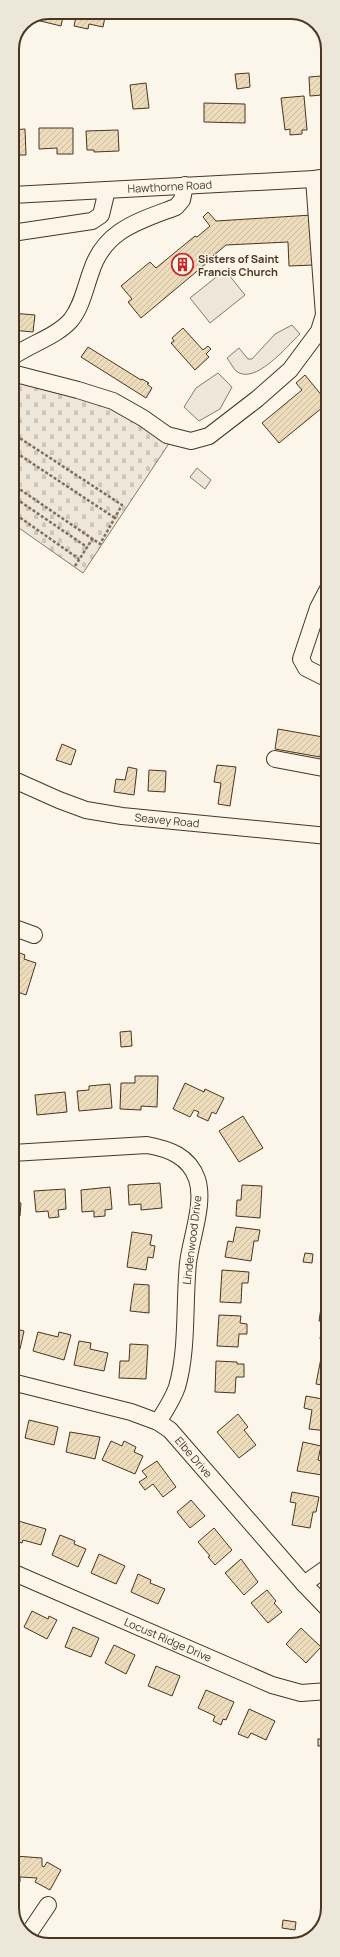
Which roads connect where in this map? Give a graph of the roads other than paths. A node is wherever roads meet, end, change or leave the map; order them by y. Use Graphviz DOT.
graph roads {
  1 [pos="321,178"];
  2 [pos="185,185"];
  3 [pos="107,190"];
  4 [pos="19,195"];
  5 [pos="19,232"];
  6 [pos="321,325"];
  7 [pos="19,353"];
  8 [pos="19,375"];
  9 [pos="321,602"];
  10 [pos="321,676"];
  11 [pos="275,759"];
  12 [pos="321,767"];
  13 [pos="19,782"];
  14 [pos="321,835"];
  15 [pos="19,930"];
  16 [pos="34,935"];
  17 [pos="19,1153"];
  18 [pos="19,1384"];
  19 [pos="158,1422"];
  20 [pos="321,1572"];
  21 [pos="19,1575"];
  22 [pos="304,1584"];
  23 [pos="321,1601"];
  24 [pos="321,1692"];
  25 [pos="48,1905"];
  26 [pos="30,1932"];
  1 -- 2 [label="street, Hawthorne Road"];
  2 -- 3 [label="street, Hawthorne Road"];
  2 -- 7 [label="street"];
  3 -- 4 [label="street, Hawthorne Road"];
  3 -- 5 [label="street"];
  6 -- 8 [label="street"];
  9 -- 10 [label="street"];
  11 -- 12 [label="street"];
  13 -- 14 [label="street, Seavey Road"];
  15 -- 16 [label="street"];
  17 -- 19 [label="street, Lindenwood Drive"];
  18 -- 19 [label="street, Elbe Drive"];
  19 -- 22 [label="street, Elbe Drive"];
  20 -- 22 [label="street"];
  21 -- 24 [label="street, Locust Ridge Drive"];
  22 -- 23 [label="street, Elbe Drive"];
  25 -- 26 [label="street"];
}
